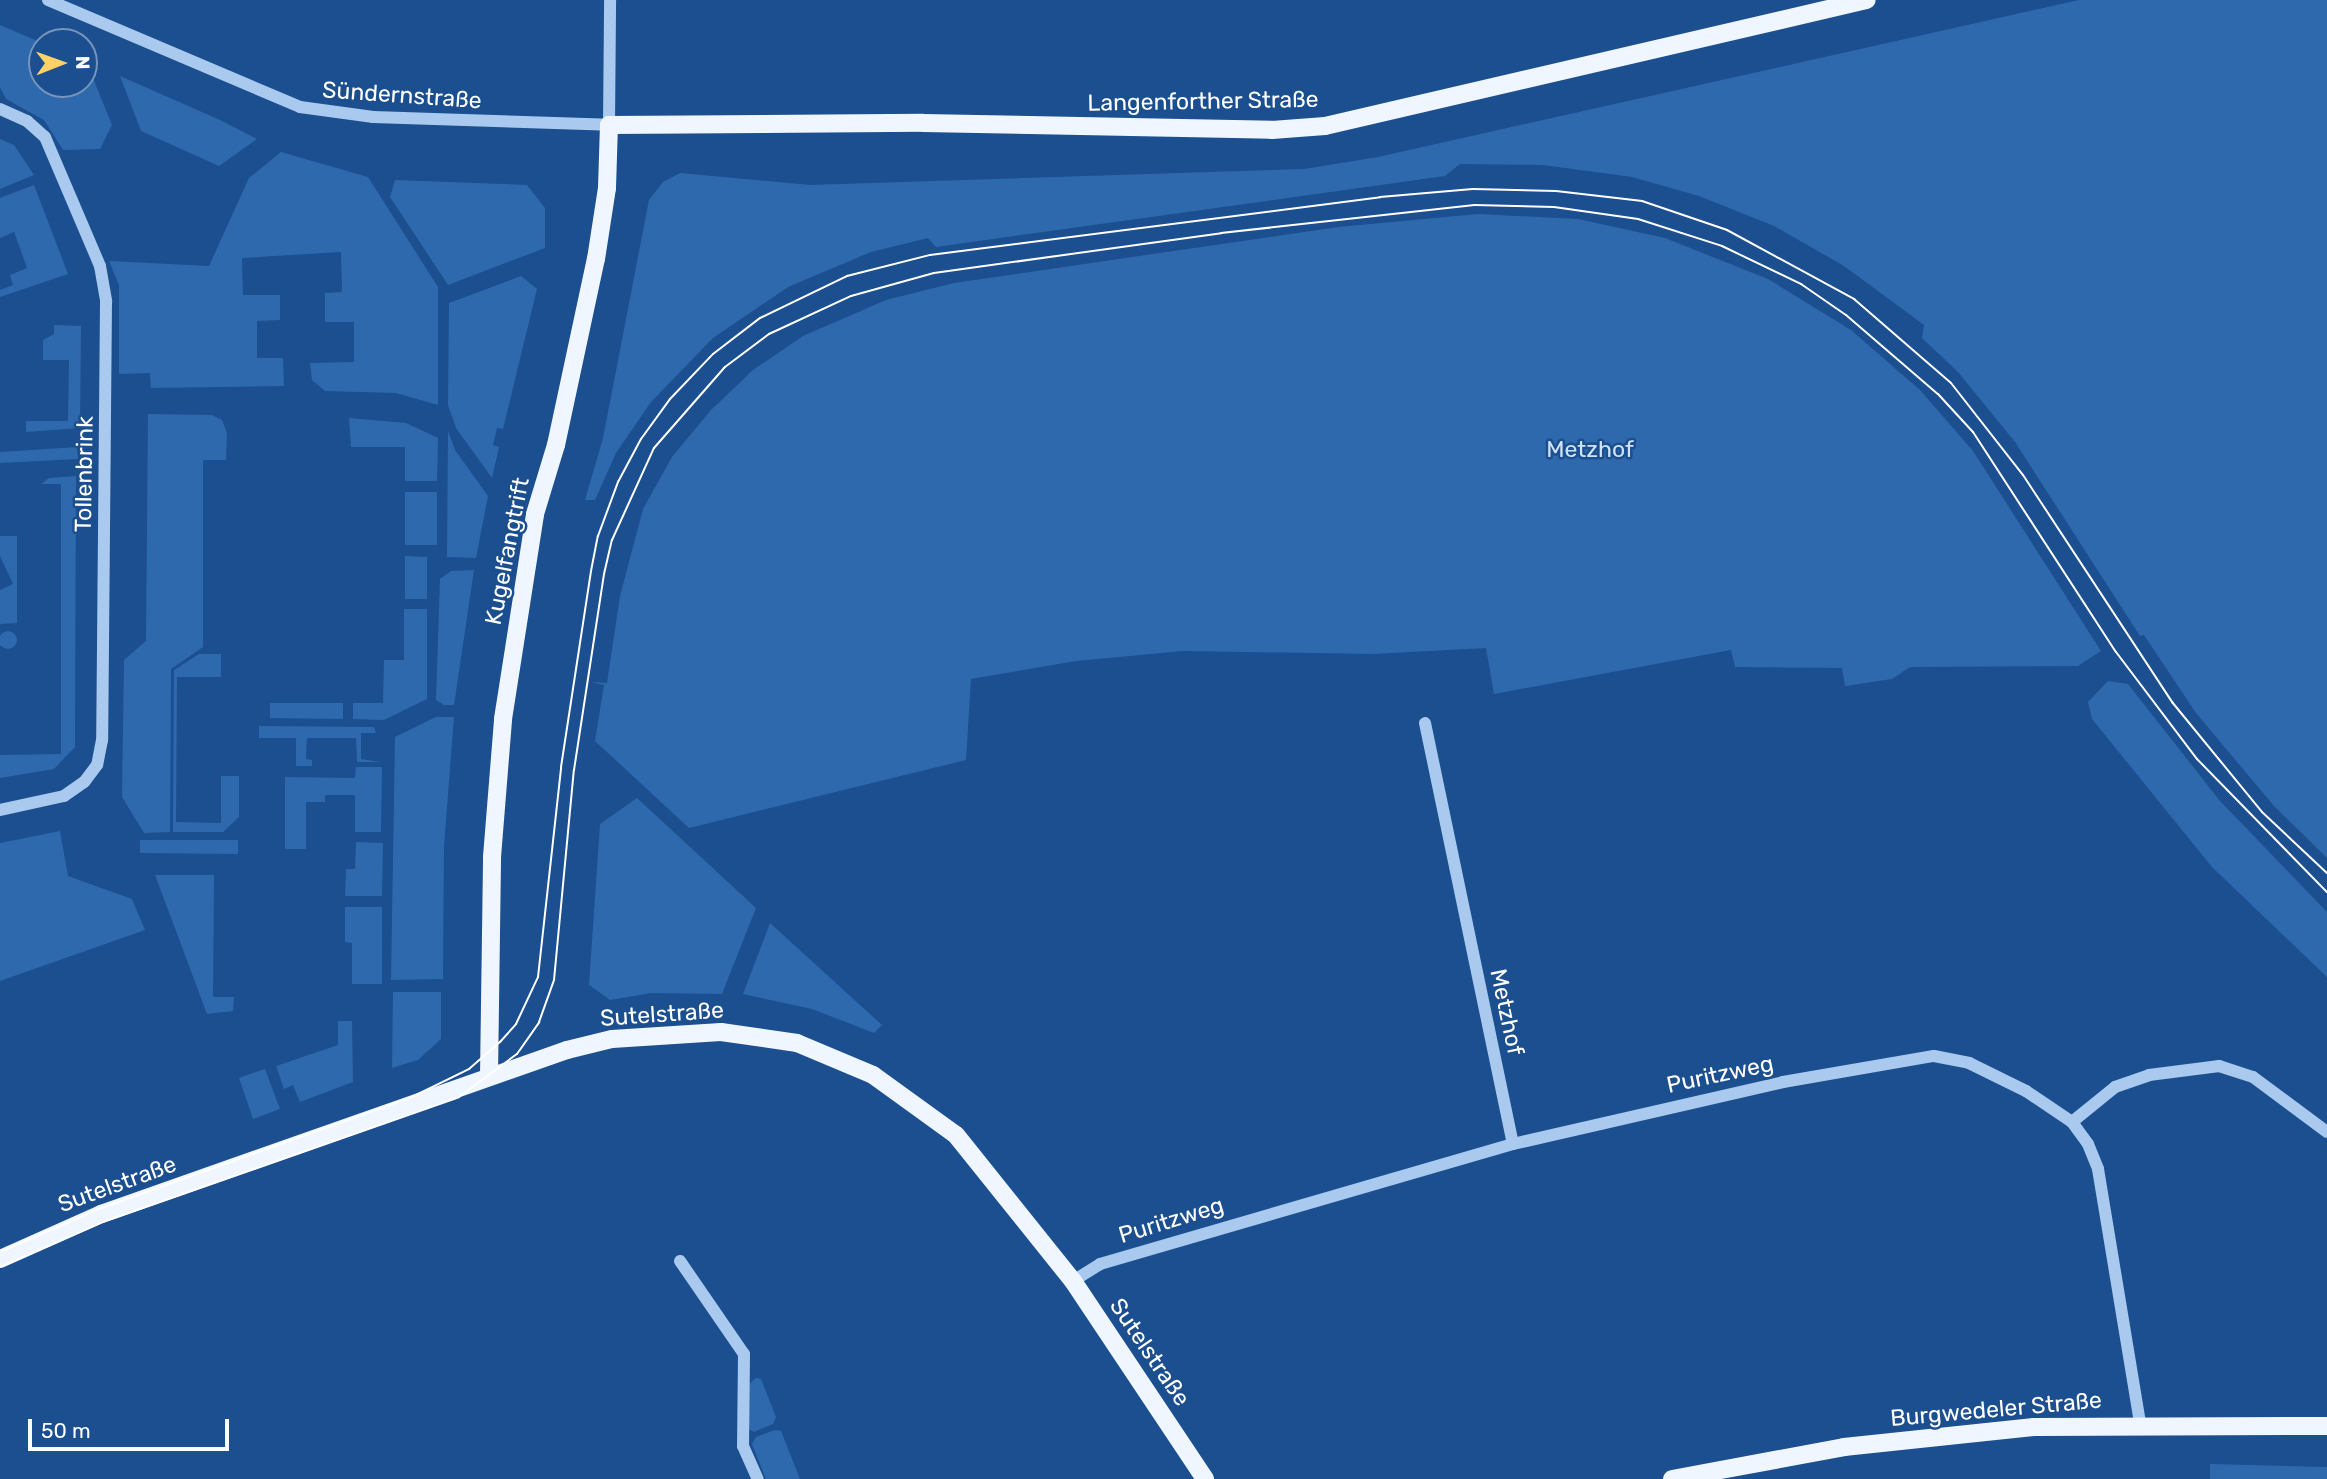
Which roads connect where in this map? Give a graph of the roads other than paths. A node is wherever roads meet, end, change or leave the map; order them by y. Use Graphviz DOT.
graph roads {
  1 [pos="48,0"];
  2 [pos="610,0"];
  3 [pos="1867,0"];
  4 [pos="0,109"];
  5 [pos="609,125"];
  6 [pos="1426,723"];
  7 [pos="0,810"];
  8 [pos="489,1076"];
  9 [pos="2072,1122"];
  10 [pos="2327,1132"];
  11 [pos="1513,1144"];
  12 [pos="0,1259"];
  13 [pos="680,1261"];
  14 [pos="1073,1281"];
  15 [pos="2140,1423"];
  16 [pos="2327,1426"];
  17 [pos="758,1479"];
  18 [pos="1205,1479"];
  19 [pos="1672,1479"];
  1 -- 5 [label="street, Sündernstraße"];
  2 -- 5 [label="street, Kugelfangtrift"];
  3 -- 5 [label="main road, Langenforther Straße"];
  4 -- 7 [label="street, Tollenbrink"];
  5 -- 8 [label="main road, Kugelfangtrift"];
  6 -- 11 [label="street, Metzhof"];
  8 -- 12 [label="main road, Sutelstraße"];
  8 -- 14 [label="main road, Sutelstraße"];
  9 -- 10 [label="street"];
  9 -- 11 [label="street, Puritzweg"];
  9 -- 15 [label="street, Puritzweg"];
  11 -- 14 [label="street, Puritzweg"];
  13 -- 17 [label="street"];
  14 -- 18 [label="main road, Sutelstraße"];
  15 -- 16 [label="main road, Burgwedeler Straße"];
  15 -- 19 [label="main road, Burgwedeler Straße"];
}
